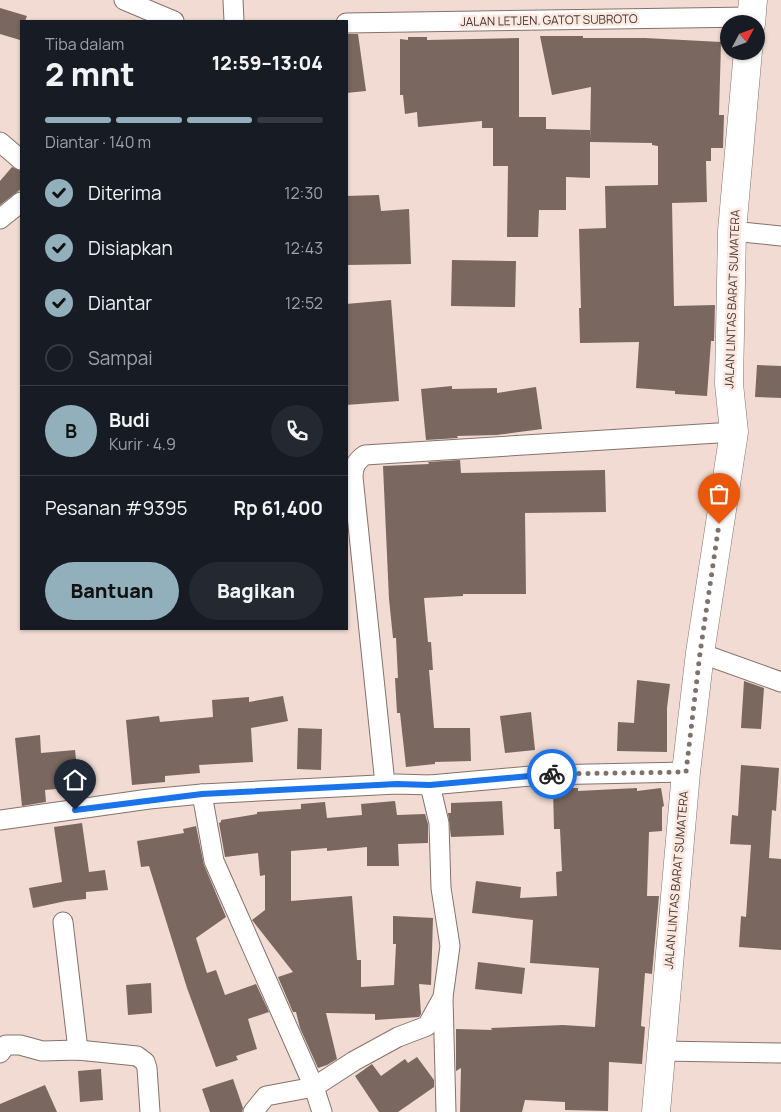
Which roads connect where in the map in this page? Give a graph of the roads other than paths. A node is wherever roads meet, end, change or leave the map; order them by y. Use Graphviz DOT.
graph roads {
  1 [pos="124,0"];
  2 [pos="234,0"];
  3 [pos="752,13"];
  4 [pos="172,20"];
  5 [pos="234,20"];
  6 [pos="348,23"];
  7 [pos="747,60"];
  8 [pos="0,142"];
  9 [pos="20,159"];
  10 [pos="20,203"];
  11 [pos="0,219"];
  12 [pos="732,231"];
  13 [pos="781,236"];
  14 [pos="734,432"];
  15 [pos="700,653"];
  16 [pos="781,682"];
  17 [pos="686,772"];
  18 [pos="385,784"];
  19 [pos="430,785"];
  20 [pos="202,794"];
  21 [pos="0,820"];
  22 [pos="63,922"];
  23 [pos="443,997"];
  24 [pos="78,1050"];
  25 [pos="661,1051"];
  26 [pos="0,1052"];
  27 [pos="781,1053"];
  28 [pos="314,1087"];
  29 [pos="150,1112"];
  30 [pos="253,1112"];
  31 [pos="322,1112"];
  32 [pos="446,1112"];
  33 [pos="656,1112"];
  1 -- 4 [label="street"];
  2 -- 5 [label="street"];
  3 -- 6 [label="street, JALAN LETJEN. GATOT SUBROTO"];
  7 -- 12 [label="highway, JALAN LINTAS BARAT SUMATERA"];
  8 -- 9 [label="street"];
  10 -- 11 [label="street"];
  12 -- 13 [label="street"];
  12 -- 14 [label="highway, JALAN LINTAS BARAT SUMATERA"];
  14 -- 15 [label="highway, JALAN LINTAS BARAT SUMATERA"];
  14 -- 18 [label="street"];
  15 -- 16 [label="street"];
  15 -- 17 [label="highway, JALAN LINTAS BARAT SUMATERA"];
  17 -- 19 [label="street"];
  17 -- 25 [label="highway, JALAN LINTAS BARAT SUMATERA"];
  18 -- 19 [label="street"];
  18 -- 20 [label="street"];
  19 -- 23 [label="street"];
  20 -- 21 [label="street"];
  20 -- 28 [label="street"];
  22 -- 24 [label="street"];
  23 -- 28 [label="street"];
  23 -- 32 [label="street"];
  24 -- 26 [label="street"];
  24 -- 29 [label="street"];
  25 -- 27 [label="street"];
  25 -- 33 [label="highway, JALAN LINTAS BARAT SUMATERA"];
  28 -- 30 [label="street"];
  28 -- 31 [label="street"];
}
